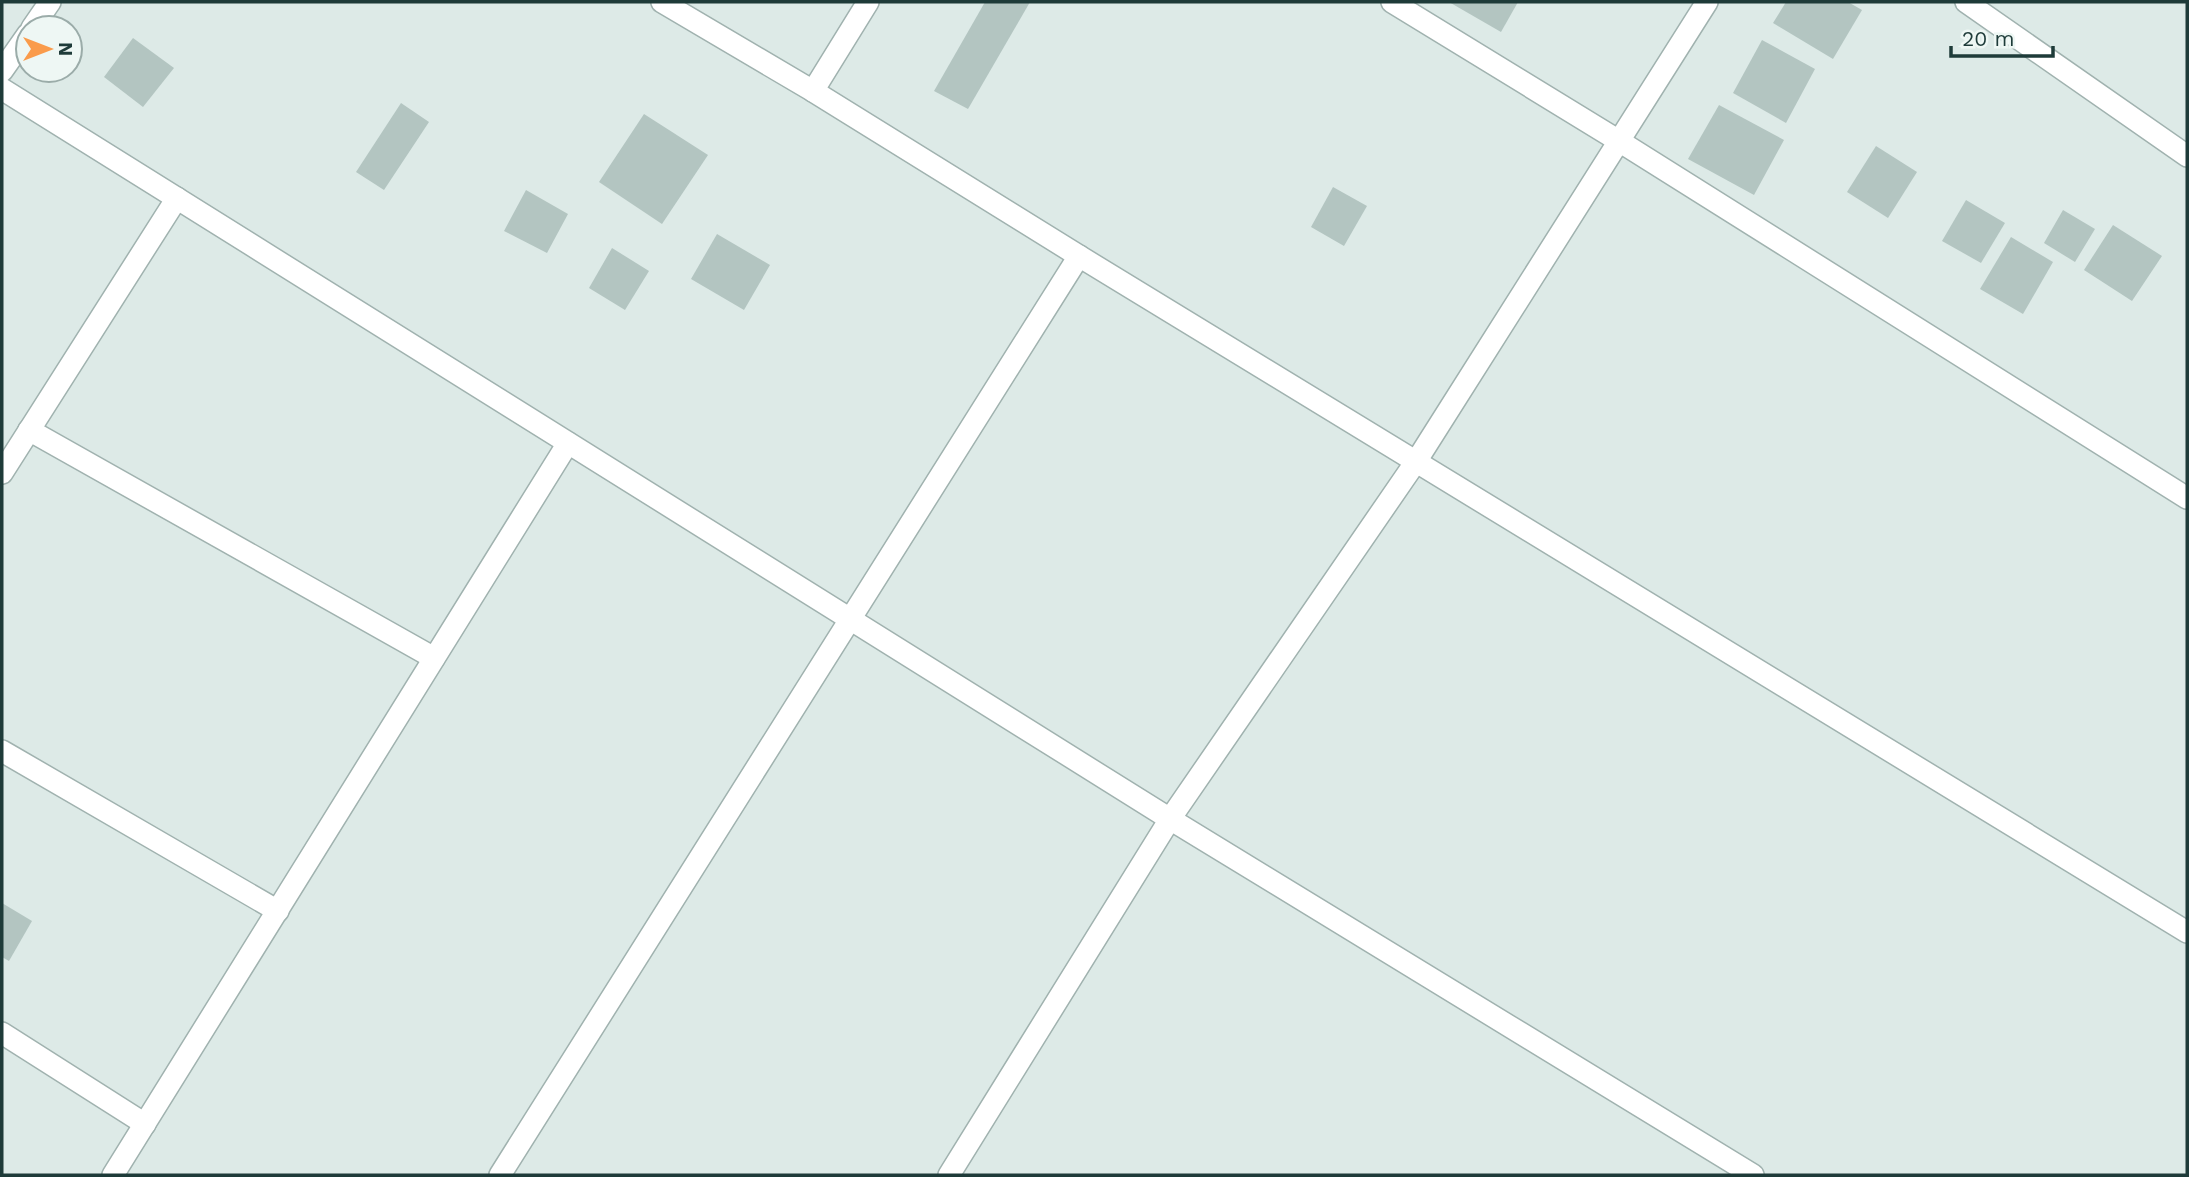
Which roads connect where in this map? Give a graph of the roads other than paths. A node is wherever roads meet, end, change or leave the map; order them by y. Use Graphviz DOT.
graph roads {
  1 [pos="662,2"];
  2 [pos="868,2"];
  3 [pos="1392,2"];
  4 [pos="1707,2"];
  5 [pos="1966,2"];
  6 [pos="14,54"];
  7 [pos="2,71"];
  8 [pos="2,89"];
  9 [pos="813,90"];
  10 [pos="1619,141"];
  11 [pos="2187,156"];
  12 [pos="177,198"];
  13 [pos="1079,256"];
  14 [pos="29,430"];
  15 [pos="568,443"];
  16 [pos="1417,460"];
  17 [pos="2,473"];
  18 [pos="2187,498"];
  19 [pos="851,621"];
  20 [pos="434,658"];
  21 [pos="2,751"];
  22 [pos="1170,819"];
  23 [pos="278,911"];
  24 [pos="2187,932"];
  25 [pos="2,1033"];
  26 [pos="145,1124"];
  27 [pos="113,1175"];
  28 [pos="500,1175"];
  29 [pos="949,1175"];
  30 [pos="1753,1175"];
  1 -- 9 [label="street"];
  2 -- 9 [label="street"];
  3 -- 10 [label="street"];
  4 -- 10 [label="street"];
  5 -- 11 [label="street"];
  6 -- 7 [label="street"];
  8 -- 12 [label="street"];
  9 -- 13 [label="street"];
  10 -- 16 [label="street"];
  10 -- 18 [label="street"];
  12 -- 14 [label="street"];
  12 -- 15 [label="street"];
  13 -- 16 [label="street"];
  13 -- 19 [label="street"];
  14 -- 17 [label="street"];
  14 -- 20 [label="street"];
  15 -- 19 [label="street"];
  15 -- 20 [label="street"];
  16 -- 22 [label="street"];
  16 -- 24 [label="street"];
  19 -- 22 [label="street"];
  19 -- 28 [label="street"];
  20 -- 23 [label="street"];
  21 -- 23 [label="street"];
  22 -- 29 [label="street"];
  22 -- 30 [label="street"];
  23 -- 26 [label="street"];
  25 -- 26 [label="street"];
  26 -- 27 [label="street"];
}
